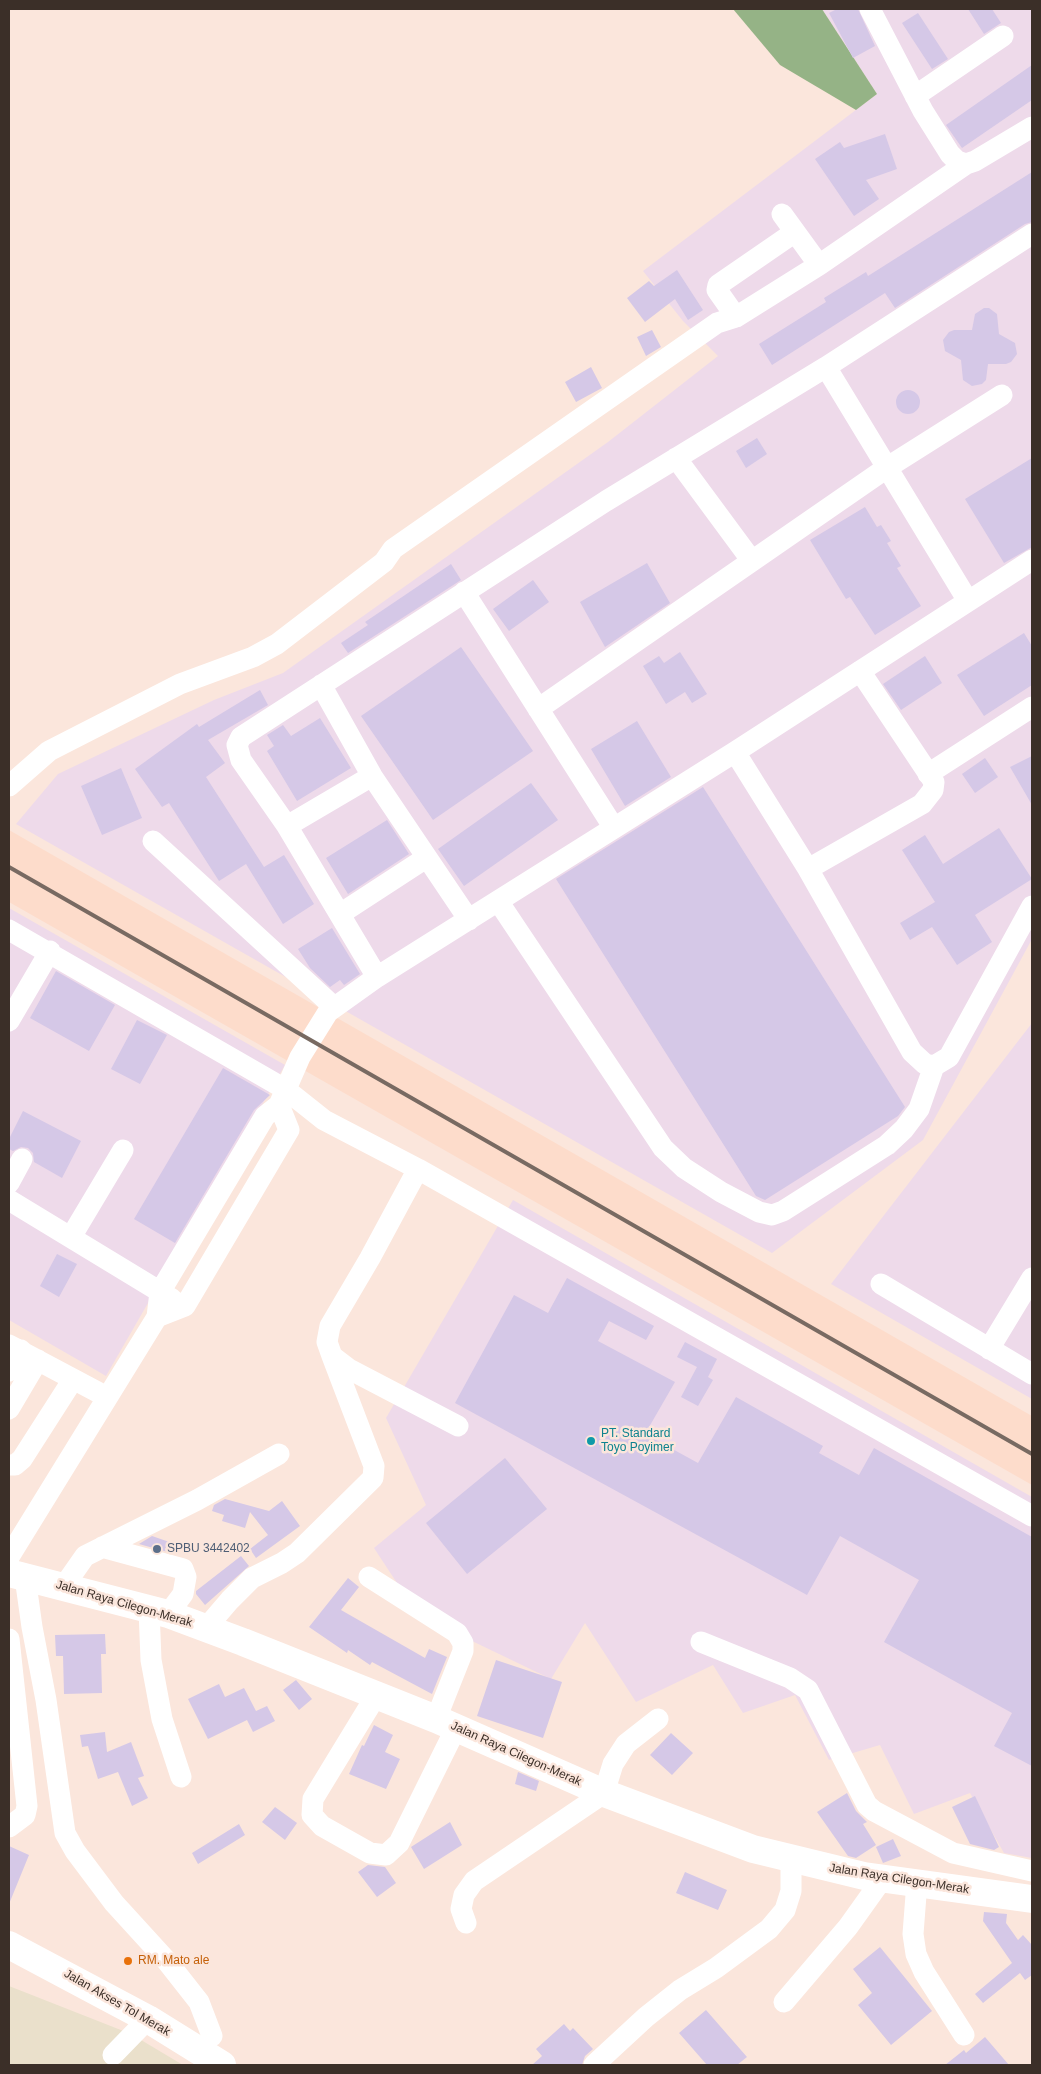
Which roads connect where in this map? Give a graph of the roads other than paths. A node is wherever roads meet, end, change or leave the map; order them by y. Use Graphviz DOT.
graph roads {
  1 [pos="872,10"];
  2 [pos="1003,36"];
  3 [pos="915,96"];
  4 [pos="1032,127"];
  5 [pos="966,164"];
  6 [pos="782,214"];
  7 [pos="795,232"];
  8 [pos="1032,234"];
  9 [pos="819,265"];
  10 [pos="733,319"];
  11 [pos="826,367"];
  12 [pos="1002,395"];
  13 [pos="676,458"];
  14 [pos="888,467"];
  15 [pos="1032,560"];
  16 [pos="752,561"];
  17 [pos="464,592"];
  18 [pos="968,601"];
  19 [pos="860,671"];
  20 [pos="321,685"];
  21 [pos="1032,706"];
  22 [pos="538,709"];
  23 [pos="734,752"];
  24 [pos="928,774"];
  25 [pos="372,776"];
  26 [pos="9,786"];
  27 [pos="287,826"];
  28 [pos="614,828"];
  29 [pos="153,842"];
  30 [pos="426,858"];
  31 [pos="808,869"];
  32 [pos="498,901"];
  33 [pos="1032,906"];
  34 [pos="340,914"];
  35 [pos="469,920"];
  36 [pos="9,930"];
  37 [pos="50,951"];
  38 [pos="377,977"];
  39 [pos="327,1015"];
  40 [pos="9,1020"];
  41 [pos="934,1066"];
  42 [pos="282,1097"];
  43 [pos="123,1150"];
  44 [pos="22,1159"];
  45 [pos="418,1169"];
  46 [pos="9,1183"];
  47 [pos="9,1200"];
  48 [pos="71,1238"];
  49 [pos="1032,1278"];
  50 [pos="881,1284"];
  51 [pos="160,1292"];
  52 [pos="185,1306"];
  53 [pos="157,1316"];
  54 [pos="989,1349"];
  55 [pos="23,1352"];
  56 [pos="332,1356"];
  57 [pos="9,1371"];
  58 [pos="1032,1374"];
  59 [pos="72,1381"];
  60 [pos="108,1397"];
  61 [pos="9,1409"];
  62 [pos="458,1426"];
  63 [pos="279,1454"];
  64 [pos="9,1464"];
  65 [pos="1032,1516"];
  66 [pos="102,1547"];
  67 [pos="14,1569"];
  68 [pos="369,1577"];
  69 [pos="64,1586"];
  70 [pos="159,1611"];
  71 [pos="206,1628"];
  72 [pos="9,1639"];
  73 [pos="701,1642"];
  74 [pos="11,1682"];
  75 [pos="377,1694"];
  76 [pos="658,1719"];
  77 [pos="446,1723"];
  78 [pos="181,1777"];
  79 [pos="604,1793"];
  80 [pos="9,1828"];
  81 [pos="791,1860"];
  82 [pos="1032,1871"];
  83 [pos="883,1878"];
  84 [pos="917,1882"];
  85 [pos="1032,1899"];
  86 [pos="466,1923"];
  87 [pos="9,1945"];
  88 [pos="784,2002"];
  89 [pos="148,2019"];
  90 [pos="964,2035"];
  91 [pos="212,2036"];
  92 [pos="113,2055"];
  93 [pos="222,2065"];
  94 [pos="594,2065"];
  1 -- 3 [label="street"];
  2 -- 3 [label="street"];
  3 -- 5 [label="street"];
  4 -- 5 [label="street"];
  5 -- 9 [label="street"];
  6 -- 7 [label="street"];
  7 -- 9 [label="street"];
  7 -- 10 [label="street"];
  8 -- 11 [label="street"];
  9 -- 10 [label="street"];
  10 -- 26 [label="street"];
  11 -- 13 [label="street"];
  11 -- 14 [label="street"];
  12 -- 14 [label="street"];
  13 -- 16 [label="street"];
  13 -- 17 [label="street"];
  14 -- 16 [label="street"];
  14 -- 18 [label="street"];
  15 -- 18 [label="street"];
  16 -- 22 [label="street"];
  17 -- 20 [label="street"];
  17 -- 22 [label="street"];
  18 -- 19 [label="street"];
  19 -- 23 [label="street"];
  19 -- 24 [label="street"];
  20 -- 25 [label="street"];
  20 -- 27 [label="street"];
  21 -- 24 [label="street"];
  22 -- 28 [label="street"];
  23 -- 28 [label="street"];
  23 -- 31 [label="street"];
  24 -- 31 [label="street"];
  25 -- 27 [label="street"];
  25 -- 30 [label="street"];
  27 -- 34 [label="street"];
  28 -- 32 [label="street"];
  29 -- 39 [label="street"];
  30 -- 34 [label="street"];
  30 -- 35 [label="street"];
  31 -- 41 [label="street"];
  32 -- 35 [label="street"];
  32 -- 41 [label="street"];
  33 -- 41 [label="street"];
  34 -- 38 [label="street"];
  35 -- 38 [label="street"];
  36 -- 37 [label="street"];
  37 -- 40 [label="street"];
  37 -- 42 [label="street"];
  38 -- 39 [label="street"];
  39 -- 42 [label="street"];
  42 -- 45 [label="street"];
  42 -- 51 [label="street"];
  42 -- 52 [label="street"];
  43 -- 48 [label="street"];
  44 -- 46 [label="street"];
  45 -- 56 [label="street"];
  45 -- 65 [label="street"];
  47 -- 48 [label="street"];
  48 -- 51 [label="street"];
  49 -- 54 [label="street"];
  50 -- 54 [label="street"];
  51 -- 52 [label="street"];
  51 -- 53 [label="street"];
  52 -- 53 [label="street"];
  53 -- 60 [label="street"];
  54 -- 58 [label="street"];
  55 -- 57 [label="street"];
  55 -- 59 [label="street"];
  55 -- 61 [label="street"];
  56 -- 62 [label="street"];
  56 -- 71 [label="street"];
  59 -- 60 [label="street"];
  59 -- 64 [label="street"];
  60 -- 67 [label="street"];
  63 -- 66 [label="street"];
  66 -- 69 [label="street"];
  66 -- 70 [label="street"];
  67 -- 69 [label="highway, Jalan Raya Cilegon-Merak"];
  67 -- 91 [label="street"];
  68 -- 77 [label="street"];
  69 -- 70 [label="highway, Jalan Raya Cilegon-Merak"];
  70 -- 71 [label="highway, Jalan Raya Cilegon-Merak"];
  70 -- 78 [label="street"];
  71 -- 75 [label="highway, Jalan Raya Cilegon-Merak"];
  72 -- 74 [label="street"];
  73 -- 82 [label="street"];
  74 -- 80 [label="street"];
  75 -- 77 [label="highway, Jalan Raya Cilegon-Merak"];
  75 -- 77 [label="street"];
  76 -- 79 [label="street"];
  77 -- 79 [label="highway, Jalan Raya Cilegon-Merak"];
  79 -- 81 [label="highway, Jalan Raya Cilegon-Merak"];
  79 -- 86 [label="street"];
  81 -- 83 [label="highway, Jalan Raya Cilegon-Merak"];
  81 -- 94 [label="street"];
  83 -- 84 [label="highway, Jalan Raya Cilegon-Merak"];
  83 -- 88 [label="street"];
  84 -- 85 [label="highway, Jalan Raya Cilegon-Merak"];
  84 -- 90 [label="street"];
  87 -- 89 [label="highway, Jalan Akses Tol Merak"];
  89 -- 92 [label="street"];
  89 -- 93 [label="highway, Jalan Akses Tol Merak"];
}
